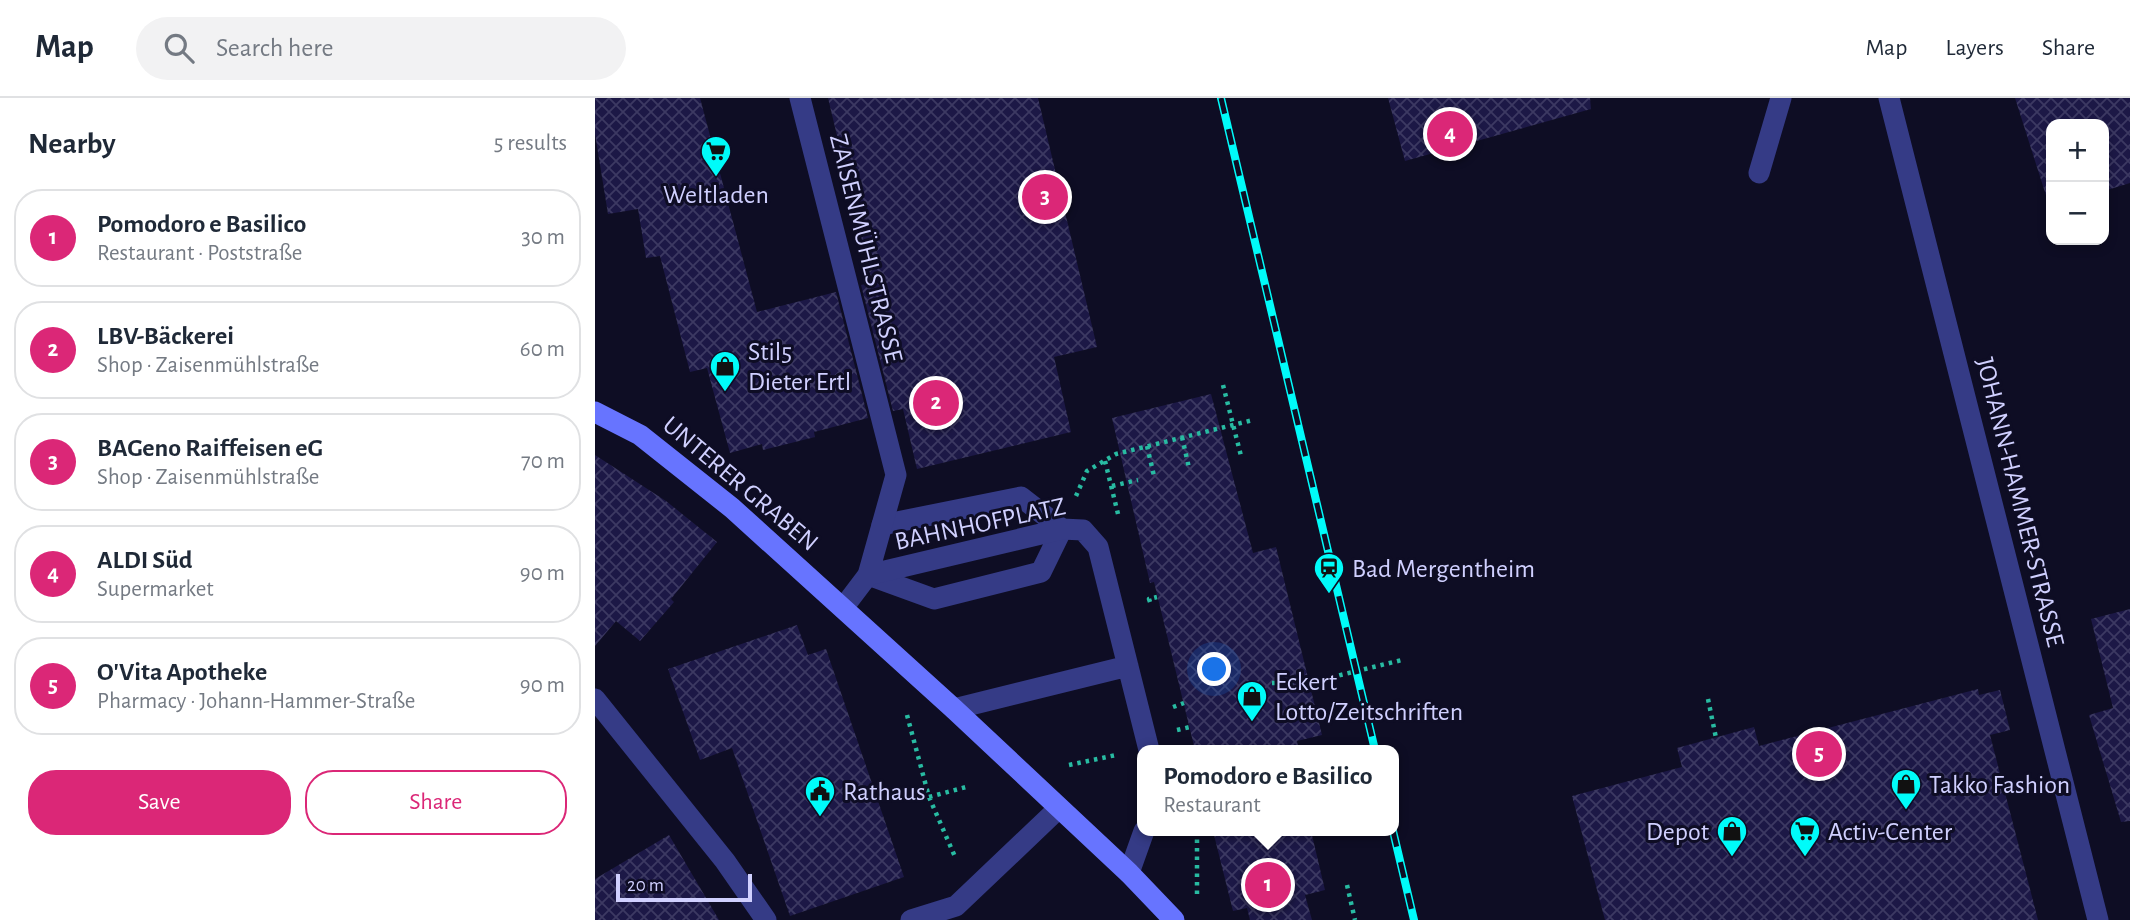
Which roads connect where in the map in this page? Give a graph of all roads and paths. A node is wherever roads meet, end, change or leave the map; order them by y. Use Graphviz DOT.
graph roads {
  1 [pos="800,98"];
  2 [pos="1781,98"];
  3 [pos="1889,98"];
  4 [pos="1759,173"];
  5 [pos="1223,385"];
  6 [pos="595,412"];
  7 [pos="1253,420"];
  8 [pos="1233,424"];
  9 [pos="1182,437"];
  10 [pos="1147,446"];
  11 [pos="1241,456"];
  12 [pos="1189,468"];
  13 [pos="1154,476"];
  14 [pos="1138,480"];
  15 [pos="1111,486"];
  16 [pos="882,525"];
  17 [pos="1062,529"];
  18 [pos="868,575"];
  19 [pos="1157,597"];
  20 [pos="843,608"];
  21 [pos="1152,610"];
  22 [pos="1402,660"];
  23 [pos="1128,666"];
  24 [pos="1272,683"];
  25 [pos="595,699"];
  26 [pos="1708,699"];
  27 [pos="954,709"];
  28 [pos="1190,727"];
  29 [pos="1178,730"];
  30 [pos="1716,738"];
  31 [pos="1148,745"];
  32 [pos="1096,759"];
  33 [pos="1069,765"];
  34 [pos="970,786"];
  35 [pos="1059,808"];
  36 [pos="1142,836"];
  37 [pos="1197,836"];
  38 [pos="1129,873"];
  39 [pos="1347,885"];
  40 [pos="970,892"];
  41 [pos="1197,907"];
  42 [pos="766,920"];
  43 [pos="911,920"];
  44 [pos="1174,920"];
  45 [pos="1355,920"];
  46 [pos="2098,920"];
  1 -- 16 [label="street, ZAISENMÜHLSTRASSE"];
  2 -- 4 [label="street"];
  3 -- 46 [label="street, JOHANN-HAMMER-STRASSE"];
  5 -- 8 [label="path"];
  6 -- 20 [label="street, UNTERER GRABEN"];
  7 -- 8 [label="path"];
  8 -- 9 [label="path"];
  8 -- 11 [label="path"];
  9 -- 10 [label="path"];
  9 -- 12 [label="path"];
  10 -- 13 [label="path"];
  10 -- 17 [label="path"];
  14 -- 15 [label="path"];
  16 -- 17 [label="street"];
  16 -- 18 [label="street, ZAISENMÜHLSTRASSE"];
  17 -- 18 [label="street, BAHNHOFPLATZ"];
  17 -- 18 [label="street"];
  17 -- 23 [label="street, BAHNHOFPLATZ"];
  18 -- 20 [label="street, ZAISENMÜHLSTRASSE"];
  19 -- 21 [label="path"];
  20 -- 27 [label="street"];
  22 -- 24 [label="path"];
  23 -- 27 [label="street"];
  23 -- 31 [label="street, BAHNHOFPLATZ"];
  25 -- 42 [label="street"];
  26 -- 30 [label="path"];
  27 -- 35 [label="street"];
  28 -- 29 [label="path"];
  32 -- 33 [label="path"];
  34 -- 40 [label="path"];
  35 -- 38 [label="street"];
  35 -- 40 [label="street"];
  36 -- 38 [label="street"];
  37 -- 41 [label="path"];
  38 -- 44 [label="street"];
  39 -- 45 [label="path"];
  40 -- 43 [label="street"];
}
